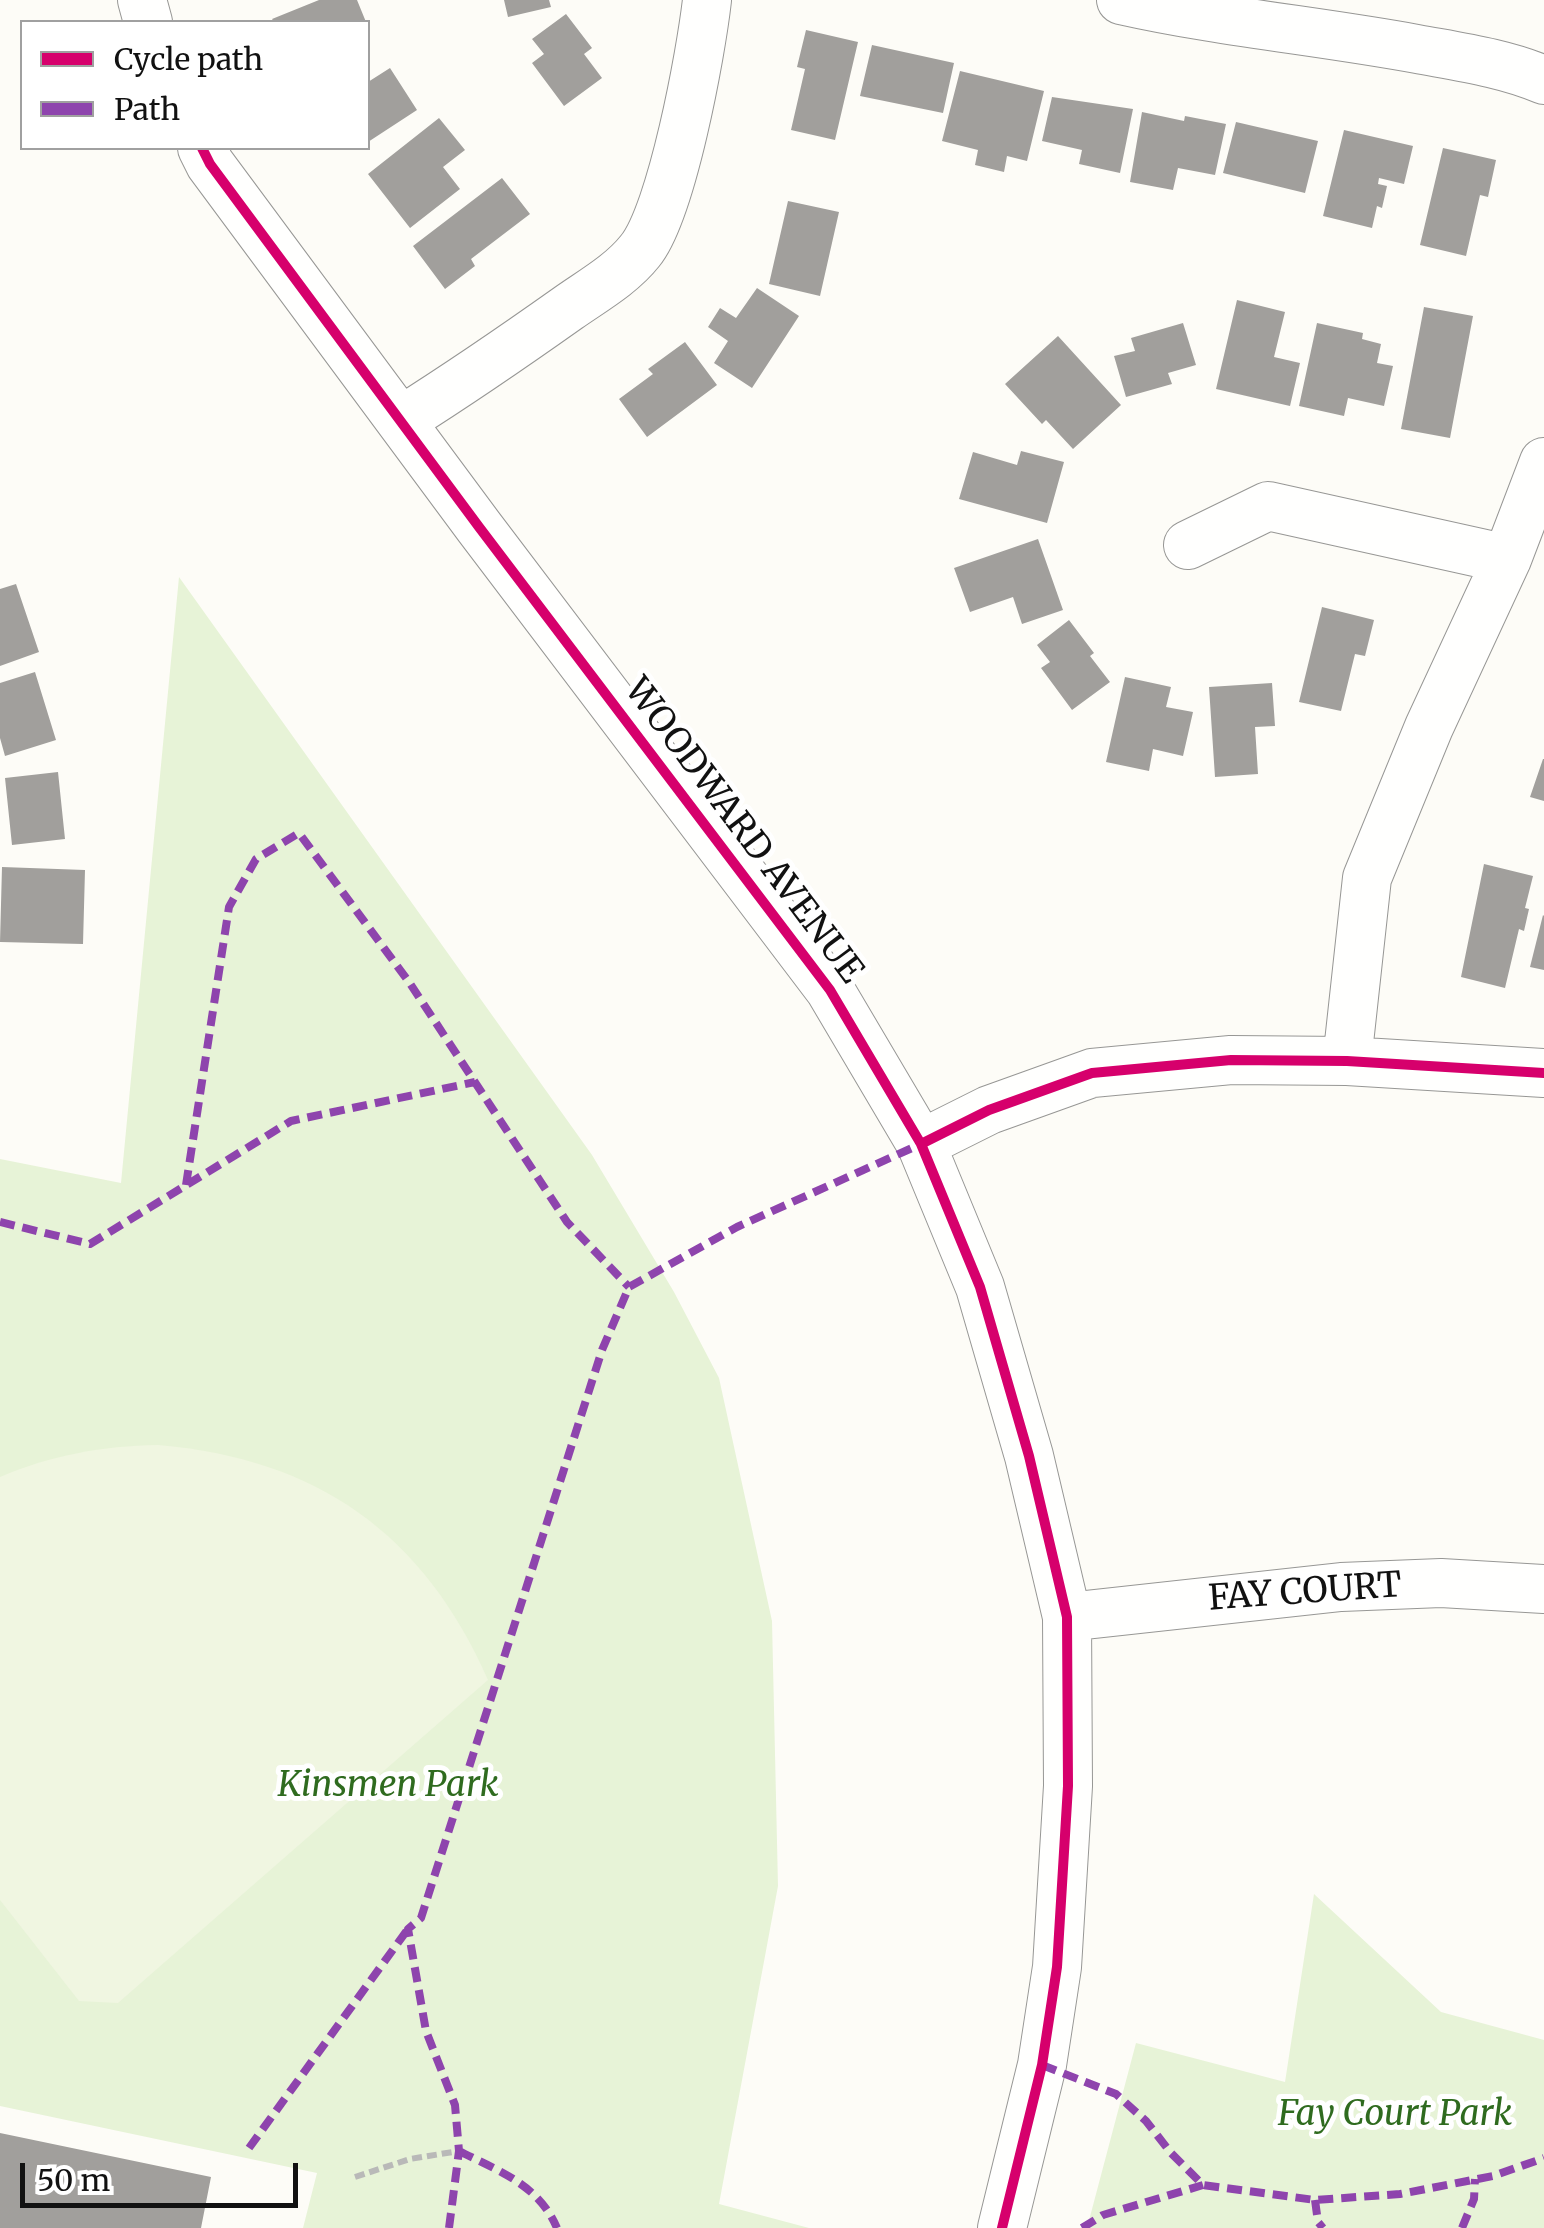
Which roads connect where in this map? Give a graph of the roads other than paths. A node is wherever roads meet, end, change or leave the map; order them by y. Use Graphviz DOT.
graph roads {
  1 [pos="706,0"];
  2 [pos="1122,0"];
  3 [pos="1544,80"];
  4 [pos="203,150"];
  5 [pos="402,420"];
  6 [pos="1544,462"];
  7 [pos="1188,544"];
  8 [pos="1507,559"];
  9 [pos="1347,1061"];
  10 [pos="1544,1073"];
  11 [pos="921,1144"];
  12 [pos="1544,1589"];
  13 [pos="1067,1617"];
  14 [pos="1002,2228"];
  1 -- 5 [label="street"];
  2 -- 3 [label="street"];
  4 -- 5 [label="street, WOODWARD AVENUE"];
  5 -- 11 [label="street, WOODWARD AVENUE"];
  6 -- 8 [label="street"];
  7 -- 8 [label="street"];
  8 -- 9 [label="street"];
  9 -- 10 [label="street"];
  9 -- 11 [label="street"];
  11 -- 13 [label="street, WOODWARD AVENUE"];
  12 -- 13 [label="street, FAY COURT"];
  13 -- 14 [label="street, WOODWARD AVENUE"];
}
